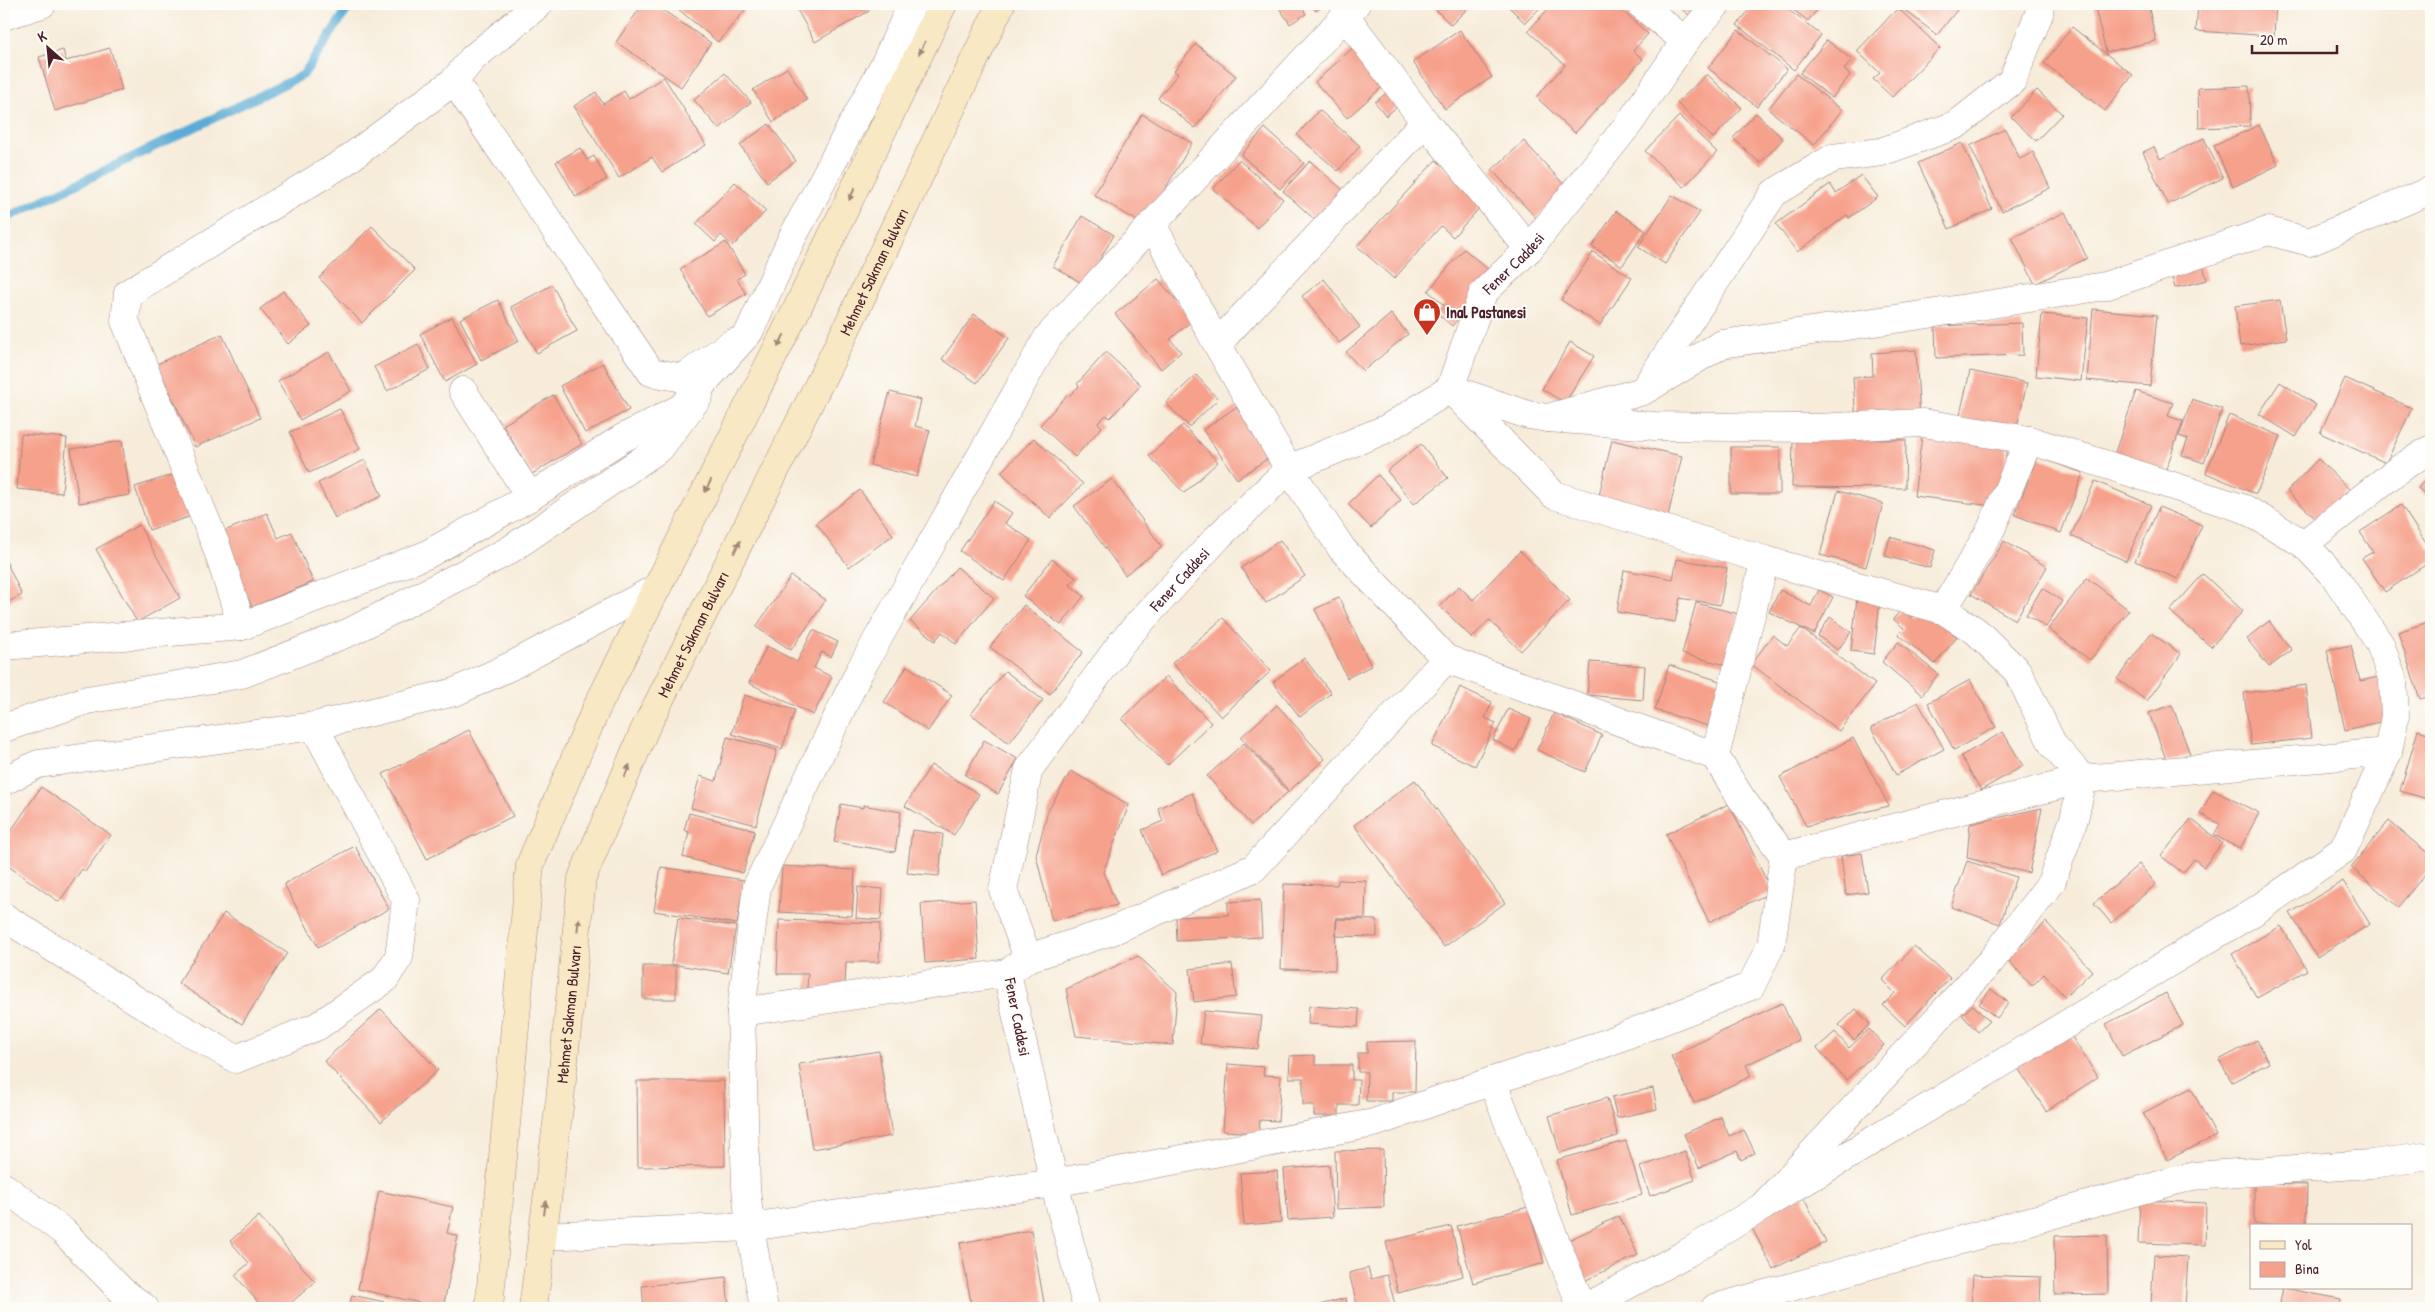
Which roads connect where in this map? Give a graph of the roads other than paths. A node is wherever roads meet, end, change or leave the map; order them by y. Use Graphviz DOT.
graph roads {
  1 [pos="42,4"];
  2 [pos="539,4"];
  3 [pos="912,4"];
  4 [pos="943,4"];
  5 [pos="1001,4"];
  6 [pos="1640,4"];
  7 [pos="1717,4"];
  8 [pos="2040,4"];
  9 [pos="1351,10"];
  10 [pos="4,16"];
  11 [pos="1685,40"];
  12 [pos="454,81"];
  13 [pos="1425,122"];
  14 [pos="2431,190"];
  15 [pos="1153,226"];
  16 [pos="1529,249"];
  17 [pos="749,332"];
  18 [pos="1217,344"];
  19 [pos="1450,389"];
  20 [pos="463,391"];
  21 [pos="1643,391"];
  22 [pos="1548,418"];
  23 [pos="2030,440"];
  24 [pos="2431,449"];
  25 [pos="1289,469"];
  26 [pos="530,497"];
  27 [pos="2304,544"];
  28 [pos="1766,560"];
  29 [pos="657,588"];
  30 [pos="1942,610"];
  31 [pos="242,626"];
  32 [pos="4,646"];
  33 [pos="1446,659"];
  34 [pos="314,726"];
  35 [pos="4,728"];
  36 [pos="2388,752"];
  37 [pos="1715,756"];
  38 [pos="2083,779"];
  39 [pos="4,781"];
  40 [pos="1784,856"];
  41 [pos="4,917"];
  42 [pos="1018,966"];
  43 [pos="741,1012"];
  44 [pos="1492,1081"];
  45 [pos="2431,1156"];
  46 [pos="1054,1183"];
  47 [pos="4,1187"];
  48 [pos="1762,1207"];
  49 [pos="750,1227"];
  50 [pos="542,1236"];
  51 [pos="145,1308"];
  52 [pos="489,1308"];
  53 [pos="533,1308"];
  54 [pos="764,1308"];
  55 [pos="1087,1308"];
  56 [pos="1583,1308"];
  57 [pos="1715,1308"];
  1 -- 10 [label="street"];
  2 -- 12 [label="street"];
  3 -- 17 [label="street"];
  4 -- 29 [label="main road, one-way"];
  50 -- 5 [label="main road, Mehmet Sakman Bulvarı, one-way"];
  6 -- 11 [label="street"];
  7 -- 11 [label="street, Fener Caddesi"];
  8 -- 21 [label="street"];
  9 -- 13 [label="street"];
  9 -- 15 [label="street"];
  11 -- 16 [label="street, Fener Caddesi"];
  12 -- 17 [label="street"];
  12 -- 31 [label="street"];
  13 -- 16 [label="street"];
  13 -- 18 [label="street"];
  14 -- 21 [label="street"];
  15 -- 18 [label="street"];
  15 -- 43 [label="street"];
  16 -- 19 [label="street, Fener Caddesi"];
  17 -- 26 [label="street"];
  17 -- 35 [label="street"];
  18 -- 25 [label="street"];
  19 -- 22 [label="street"];
  19 -- 25 [label="street, Fener Caddesi"];
  19 -- 28 [label="street"];
  20 -- 26 [label="street"];
  21 -- 22 [label="street"];
  22 -- 23 [label="street"];
  23 -- 27 [label="street"];
  23 -- 30 [label="street"];
  24 -- 27 [label="street"];
  25 -- 33 [label="street"];
  25 -- 42 [label="street, Fener Caddesi"];
  26 -- 31 [label="street"];
  27 -- 36 [label="street"];
  28 -- 30 [label="street"];
  28 -- 37 [label="street"];
  29 -- 34 [label="street"];
  29 -- 52 [label="main road"];
  30 -- 38 [label="street"];
  31 -- 32 [label="street"];
  33 -- 37 [label="street"];
  33 -- 42 [label="street"];
  34 -- 39 [label="street"];
  34 -- 41 [label="street"];
  36 -- 38 [label="street"];
  36 -- 48 [label="street"];
  37 -- 40 [label="street"];
  38 -- 40 [label="street"];
  38 -- 48 [label="street"];
  40 -- 44 [label="street"];
  42 -- 43 [label="street"];
  42 -- 46 [label="street, Fener Caddesi"];
  43 -- 49 [label="street"];
  44 -- 46 [label="street"];
  44 -- 56 [label="street"];
  45 -- 57 [label="street"];
  46 -- 49 [label="street"];
  46 -- 55 [label="street, Fener Caddesi"];
  47 -- 51 [label="street"];
  48 -- 56 [label="street"];
  49 -- 50 [label="street"];
  49 -- 54 [label="street"];
  50 -- 53 [label="main road, Mehmet Sakman Bulvarı"];
}
